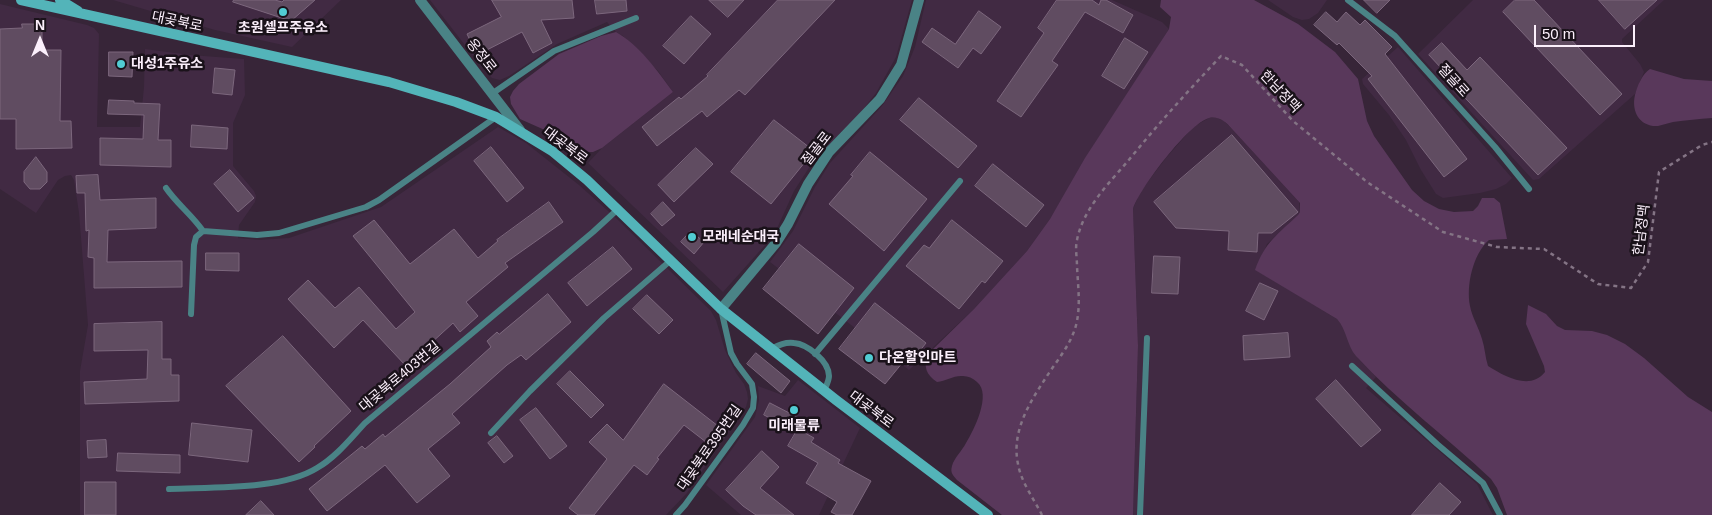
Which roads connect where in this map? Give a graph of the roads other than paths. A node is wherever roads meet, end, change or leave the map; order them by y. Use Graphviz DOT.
graph roads {
  1 [pos="21,0"];
  2 [pos="60,0"];
  3 [pos="420,0"];
  4 [pos="919,0"];
  5 [pos="1348,0"];
  6 [pos="88,16"];
  7 [pos="636,18"];
  8 [pos="493,94"];
  9 [pos="496,117"];
  10 [pos="520,130"];
  11 [pos="960,181"];
  12 [pos="166,188"];
  13 [pos="1529,189"];
  14 [pos="617,210"];
  15 [pos="203,231"];
  16 [pos="670,262"];
  17 [pos="721,309"];
  18 [pos="191,314"];
  19 [pos="1147,338"];
  20 [pos="771,349"];
  21 [pos="815,354"];
  22 [pos="1352,366"];
  23 [pos="824,391"];
  24 [pos="492,433"];
  25 [pos="169,489"];
  26 [pos="676,515"];
  27 [pos="988,515"];
  28 [pos="1140,515"];
  29 [pos="1500,515"];
  1 -- 6 [label="street, 대곶북로"];
  2 -- 6 [label="street"];
  3 -- 8 [label="street, 옹정로"];
  4 -- 17 [label="street, 절골로"];
  5 -- 13 [label="lane, 절골로"];
  6 -- 9 [label="street, 대곶북로"];
  7 -- 8 [label="lane"];
  8 -- 10 [label="street, 옹정로"];
  9 -- 10 [label="street, 대곶북로"];
  9 -- 15 [label="lane"];
  10 -- 14 [label="street, 대곶북로"];
  11 -- 21 [label="lane"];
  12 -- 15 [label="lane"];
  14 -- 16 [label="street, 대곶북로"];
  14 -- 25 [label="lane, 대곶북로403번길"];
  15 -- 18 [label="lane"];
  16 -- 17 [label="street, 대곶북로"];
  16 -- 24 [label="lane"];
  17 -- 20 [label="street, 대곶북로"];
  17 -- 26 [label="lane, 대곶북로395번길"];
  19 -- 28 [label="lane"];
  20 -- 21 [label="lane"];
  20 -- 23 [label="street, 대곶북로"];
  21 -- 23 [label="lane"];
  22 -- 29 [label="lane"];
  23 -- 27 [label="street, 대곶북로"];
}
